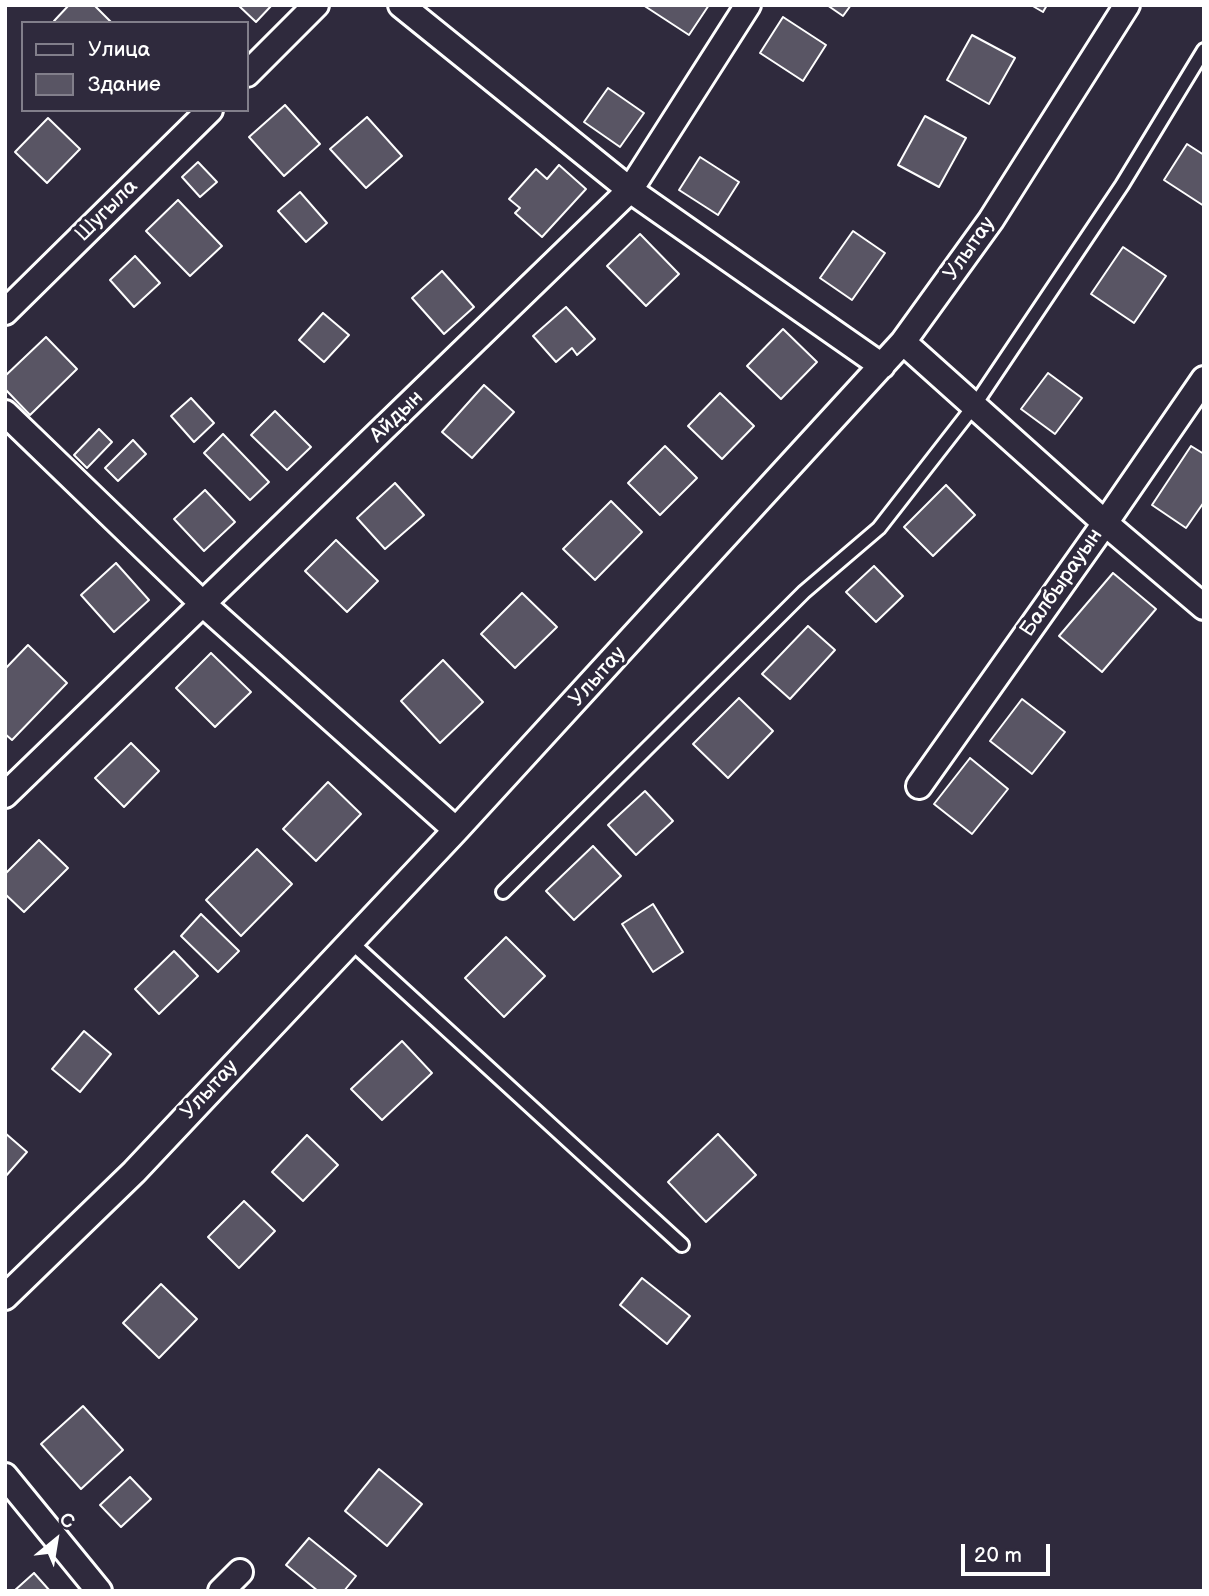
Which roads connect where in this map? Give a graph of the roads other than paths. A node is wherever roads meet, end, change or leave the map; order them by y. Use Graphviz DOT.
graph roads {
  1 [pos="316,5"];
  2 [pos="401,5"];
  3 [pos="748,5"];
  4 [pos="1127,5"];
  5 [pos="1204,50"];
  6 [pos="248,73"];
  7 [pos="208,112"];
  8 [pos="631,190"];
  9 [pos="5,312"];
  10 [pos="903,342"];
  11 [pos="882,366"];
  12 [pos="1204,379"];
  13 [pos="974,405"];
  14 [pos="5,413"];
  15 [pos="1105,523"];
  16 [pos="203,604"];
  17 [pos="1204,607"];
  18 [pos="919,786"];
  19 [pos="5,794"];
  20 [pos="456,830"];
  21 [pos="503,892"];
  22 [pos="351,942"];
  23 [pos="682,1245"];
  24 [pos="5,1297"];
  25 [pos="5,1476"];
  26 [pos="240,1572"];
  27 [pos="99,1591"];
  28 [pos="221,1591"];
  1 -- 6 [label="street"];
  2 -- 8 [label="street"];
  3 -- 8 [label="street, Айдын"];
  4 -- 10 [label="street, Улытау"];
  5 -- 13 [label="lane"];
  7 -- 9 [label="street, Шугыла"];
  8 -- 11 [label="street"];
  8 -- 16 [label="street, Айдын"];
  10 -- 11 [label="street, Улытау"];
  10 -- 13 [label="street"];
  11 -- 20 [label="street, Улытау"];
  12 -- 15 [label="street, Балбырауын"];
  13 -- 15 [label="street"];
  13 -- 21 [label="lane"];
  14 -- 16 [label="street"];
  15 -- 17 [label="street"];
  15 -- 18 [label="street, Балбырауын"];
  16 -- 19 [label="street, Айдын"];
  16 -- 20 [label="street"];
  20 -- 22 [label="street, Улытау"];
  22 -- 23 [label="lane"];
  22 -- 24 [label="street, Улытау"];
  25 -- 27 [label="street"];
  26 -- 28 [label="street"];
}
